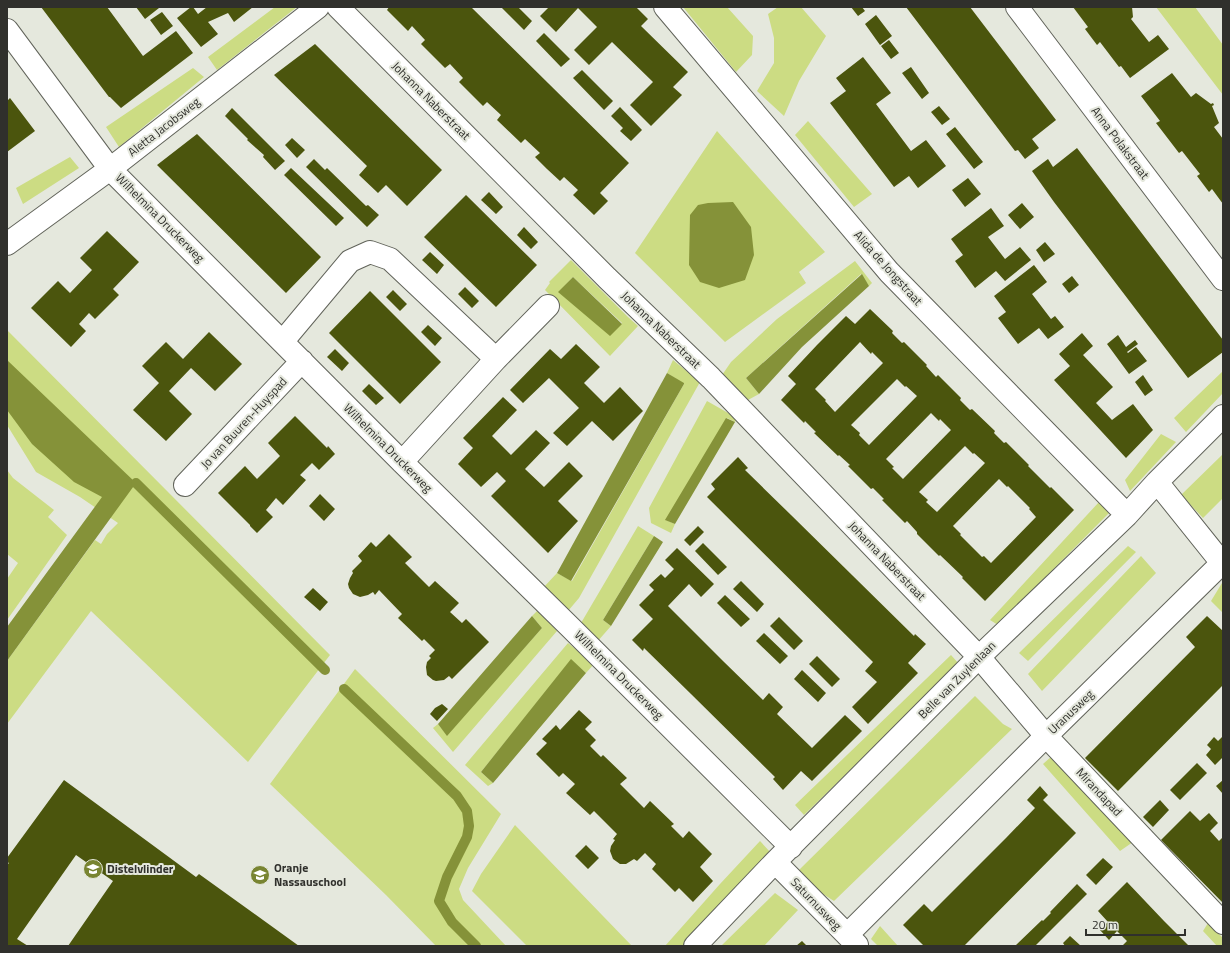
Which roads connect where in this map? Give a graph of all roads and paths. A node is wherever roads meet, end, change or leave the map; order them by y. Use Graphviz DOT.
graph roads {
  1 [pos="318,7"];
  2 [pos="338,7"];
  3 [pos="665,7"];
  4 [pos="1017,7"];
  5 [pos="7,30"];
  6 [pos="110,169"];
  7 [pos="7,244"];
  8 [pos="1223,278"];
  9 [pos="548,306"];
  10 [pos="283,341"];
  11 [pos="496,359"];
  12 [pos="302,361"];
  13 [pos="1223,416"];
  14 [pos="402,462"];
  15 [pos="1157,482"];
  16 [pos="185,485"];
  17 [pos="1127,515"];
  18 [pos="1223,564"];
  19 [pos="979,657"];
  20 [pos="1046,736"];
  21 [pos="791,847"];
  22 [pos="776,862"];
  23 [pos="1223,923"];
  24 [pos="852,941"];
  25 [pos="695,946"];
  1 -- 6 [label="street, Aletta Jacobsweg"];
  2 -- 19 [label="street, Johanna Naberstraat"];
  3 -- 17 [label="street, Alida de Jongstraat"];
  4 -- 8 [label="street, Anna Polakstraat"];
  5 -- 6 [label="street, Wilhelmina Druckerweg"];
  6 -- 7 [label="street, Aletta Jacobsweg"];
  6 -- 10 [label="street, Wilhelmina Druckerweg"];
  9 -- 11 [label="street"];
  10 -- 11 [label="street"];
  10 -- 12 [label="street, Wilhelmina Druckerweg"];
  11 -- 14 [label="street"];
  12 -- 14 [label="street, Wilhelmina Druckerweg"];
  12 -- 16 [label="street, Jo van Buuren-Huyspad"];
  13 -- 15 [label="street, Belle van Zuylenlaan"];
  14 -- 21 [label="street, Wilhelmina Druckerweg"];
  15 -- 17 [label="street, Belle van Zuylenlaan"];
  15 -- 18 [label="street, Uranusweg"];
  17 -- 19 [label="street, Belle van Zuylenlaan"];
  18 -- 20 [label="street, Uranusweg"];
  19 -- 20 [label="street, Mirandapad"];
  19 -- 21 [label="street, Belle van Zuylenlaan"];
  20 -- 23 [label="street, Mirandapad"];
  20 -- 24 [label="street, Uranusweg"];
  21 -- 22 [label="street, Belle van Zuylenlaan"];
  22 -- 24 [label="street, Saturnusweg"];
  22 -- 25 [label="street, Belle van Zuylenlaan"];
}
